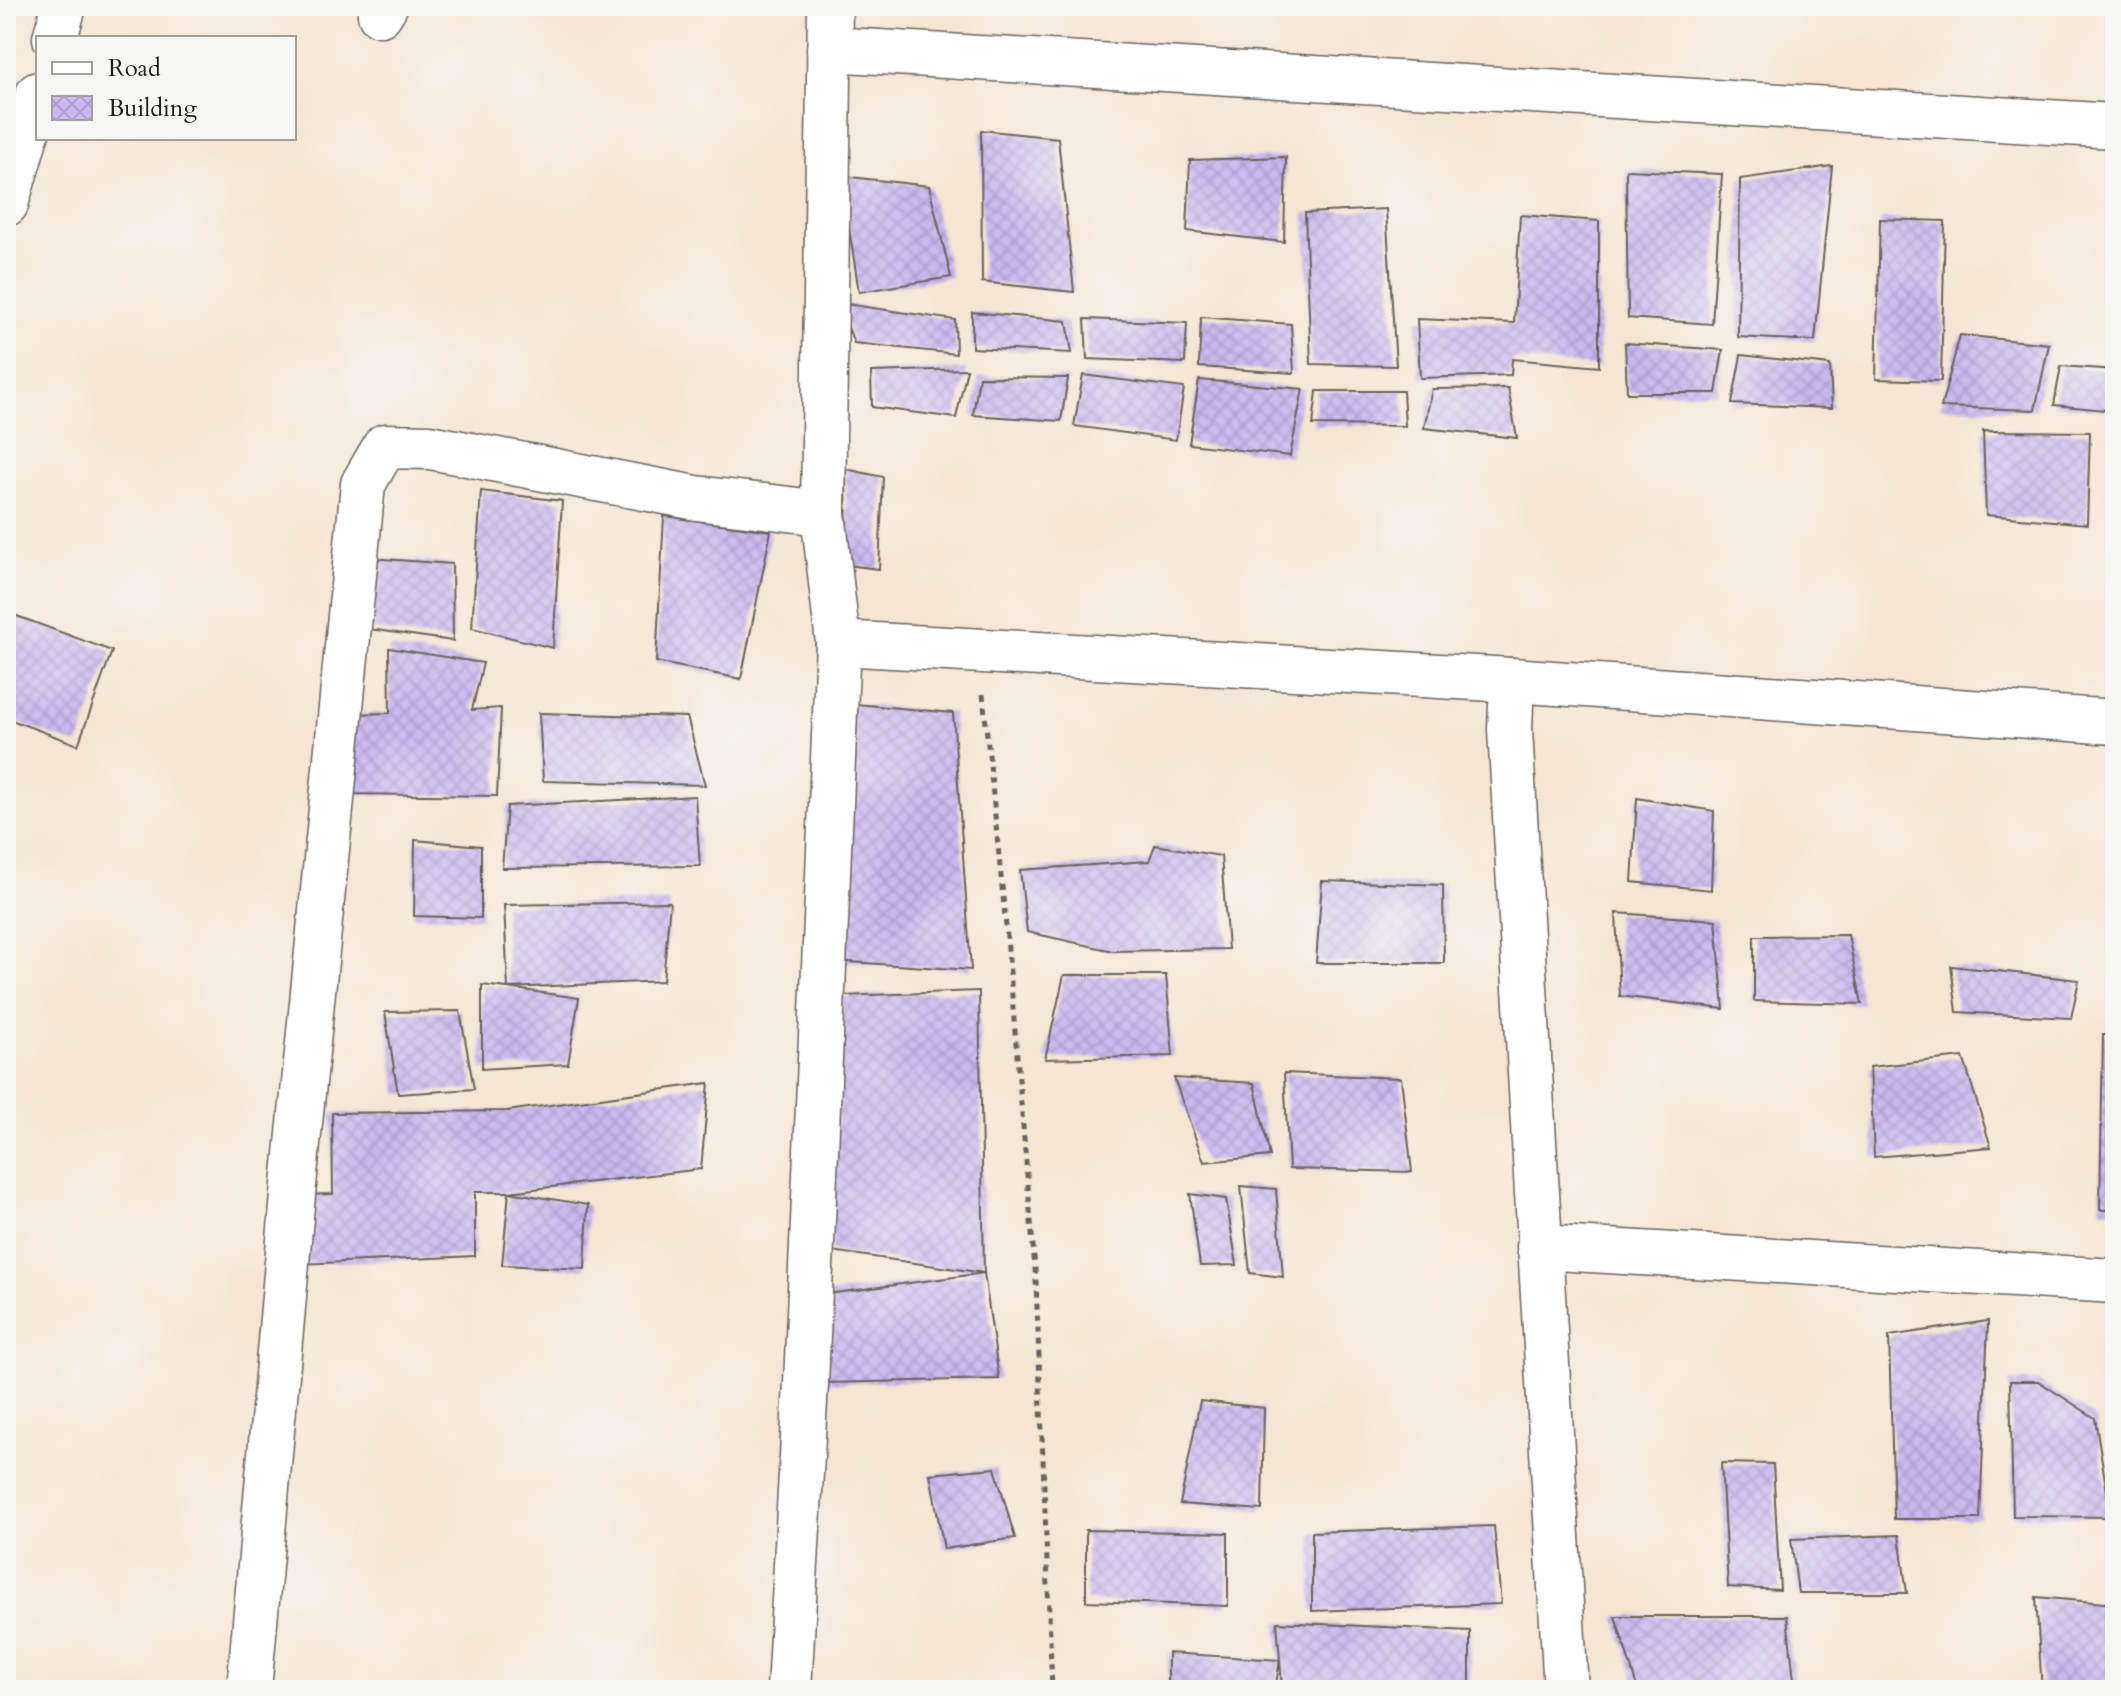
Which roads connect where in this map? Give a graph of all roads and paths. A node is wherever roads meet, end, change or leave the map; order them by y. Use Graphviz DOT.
graph roads {
  1 [pos="64,6"];
  2 [pos="830,6"];
  3 [pos="56,36"];
  4 [pos="829,49"];
  5 [pos="36,101"];
  6 [pos="2115,126"];
  7 [pos="6,204"];
  8 [pos="823,513"];
  9 [pos="838,643"];
  10 [pos="979,651"];
  11 [pos="1512,680"];
  12 [pos="2115,722"];
  13 [pos="1539,1247"];
  14 [pos="2115,1281"];
  15 [pos="249,1690"];
  16 [pos="789,1690"];
  17 [pos="1052,1690"];
  18 [pos="1566,1690"];
  1 -- 3 [label="street"];
  2 -- 4 [label="street"];
  4 -- 6 [label="street"];
  4 -- 8 [label="street"];
  5 -- 7 [label="street"];
  8 -- 9 [label="street"];
  8 -- 15 [label="street"];
  9 -- 10 [label="street"];
  9 -- 16 [label="street"];
  10 -- 11 [label="street"];
  10 -- 17 [label="path"];
  11 -- 12 [label="street"];
  11 -- 13 [label="street"];
  13 -- 14 [label="street"];
  13 -- 18 [label="street"];
}
